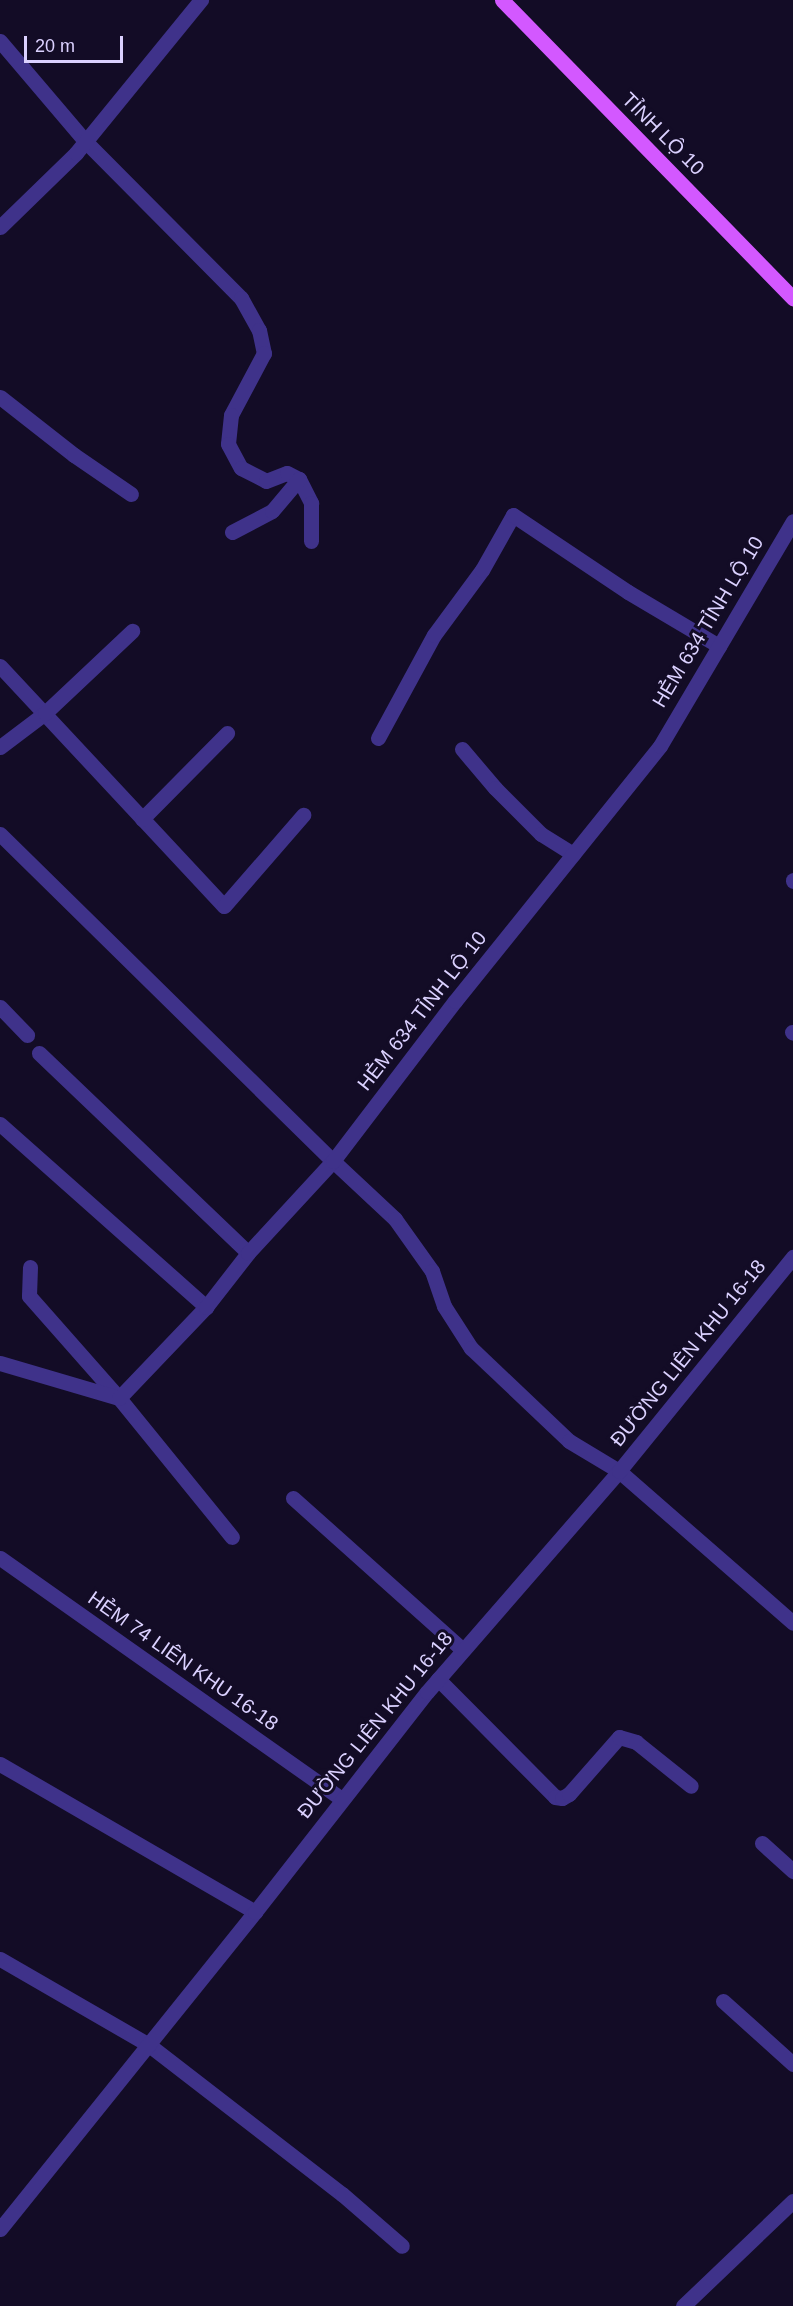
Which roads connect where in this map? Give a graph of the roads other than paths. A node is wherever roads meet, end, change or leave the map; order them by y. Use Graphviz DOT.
graph roads {
  1 [pos="201,0"];
  2 [pos="502,0"];
  3 [pos="0,41"];
  4 [pos="86,142"];
  5 [pos="0,227"];
  6 [pos="793,298"];
  7 [pos="0,397"];
  8 [pos="299,479"];
  9 [pos="131,494"];
  10 [pos="793,521"];
  11 [pos="232,532"];
  12 [pos="310,541"];
  13 [pos="132,631"];
  14 [pos="719,646"];
  15 [pos="0,666"];
  16 [pos="45,713"];
  17 [pos="227,733"];
  18 [pos="378,738"];
  19 [pos="0,747"];
  20 [pos="462,749"];
  21 [pos="303,815"];
  22 [pos="142,819"];
  23 [pos="0,834"];
  24 [pos="573,854"];
  25 [pos="0,1006"];
  26 [pos="27,1035"];
  27 [pos="39,1053"];
  28 [pos="0,1124"];
  29 [pos="333,1161"];
  30 [pos="248,1253"];
  31 [pos="793,1257"];
  32 [pos="30,1267"];
  33 [pos="206,1307"];
  34 [pos="0,1363"];
  35 [pos="119,1398"];
  36 [pos="619,1471"];
  37 [pos="293,1498"];
  38 [pos="232,1536"];
  39 [pos="0,1558"];
  40 [pos="793,1623"];
  41 [pos="462,1649"];
  42 [pos="438,1679"];
  43 [pos="0,1764"];
  44 [pos="691,1785"];
  45 [pos="342,1798"];
  46 [pos="762,1843"];
  47 [pos="793,1871"];
  48 [pos="255,1912"];
  49 [pos="0,1959"];
  50 [pos="723,2001"];
  51 [pos="149,2045"];
  52 [pos="793,2064"];
  53 [pos="793,2201"];
  54 [pos="0,2229"];
  55 [pos="402,2246"];
  56 [pos="683,2306"];
  1 -- 4 [label="street"];
  2 -- 6 [label="main road, TỈNH LỘ 10"];
  3 -- 4 [label="street"];
  4 -- 5 [label="street"];
  4 -- 8 [label="street"];
  7 -- 9 [label="street"];
  8 -- 11 [label="street"];
  8 -- 12 [label="street"];
  10 -- 14 [label="street, HẺM 634 TỈNH LỘ 10"];
  13 -- 16 [label="street"];
  14 -- 18 [label="street"];
  14 -- 24 [label="street, HẺM 634 TỈNH LỘ 10"];
  15 -- 16 [label="street"];
  16 -- 19 [label="street"];
  16 -- 22 [label="street"];
  17 -- 22 [label="street"];
  20 -- 24 [label="street"];
  21 -- 22 [label="street"];
  23 -- 29 [label="street"];
  24 -- 29 [label="street, HẺM 634 TỈNH LỘ 10"];
  25 -- 26 [label="street"];
  27 -- 30 [label="street"];
  28 -- 33 [label="street"];
  29 -- 30 [label="street, HẺM 634 TỈNH LỘ 10"];
  29 -- 36 [label="street"];
  30 -- 33 [label="street, HẺM 634 TỈNH LỘ 10"];
  31 -- 36 [label="street, ĐƯỜNG LIÊN KHU 16-18"];
  32 -- 35 [label="street"];
  33 -- 35 [label="street, HẺM 634 TỈNH LỘ 10"];
  34 -- 35 [label="street"];
  35 -- 38 [label="street"];
  36 -- 40 [label="street"];
  36 -- 41 [label="street, ĐƯỜNG LIÊN KHU 16-18"];
  37 -- 41 [label="street"];
  39 -- 45 [label="street, HẺM 74 LIÊN KHU 16-18"];
  41 -- 42 [label="street, ĐƯỜNG LIÊN KHU 16-18"];
  42 -- 44 [label="street"];
  42 -- 45 [label="street, ĐƯỜNG LIÊN KHU 16-18"];
  43 -- 48 [label="street"];
  45 -- 48 [label="street, ĐƯỜNG LIÊN KHU 16-18"];
  46 -- 47 [label="street"];
  48 -- 51 [label="street, ĐƯỜNG LIÊN KHU 16-18"];
  49 -- 51 [label="street"];
  50 -- 52 [label="street"];
  51 -- 54 [label="street, ĐƯỜNG LIÊN KHU 16-18"];
  51 -- 55 [label="street"];
  53 -- 56 [label="street"];
}
